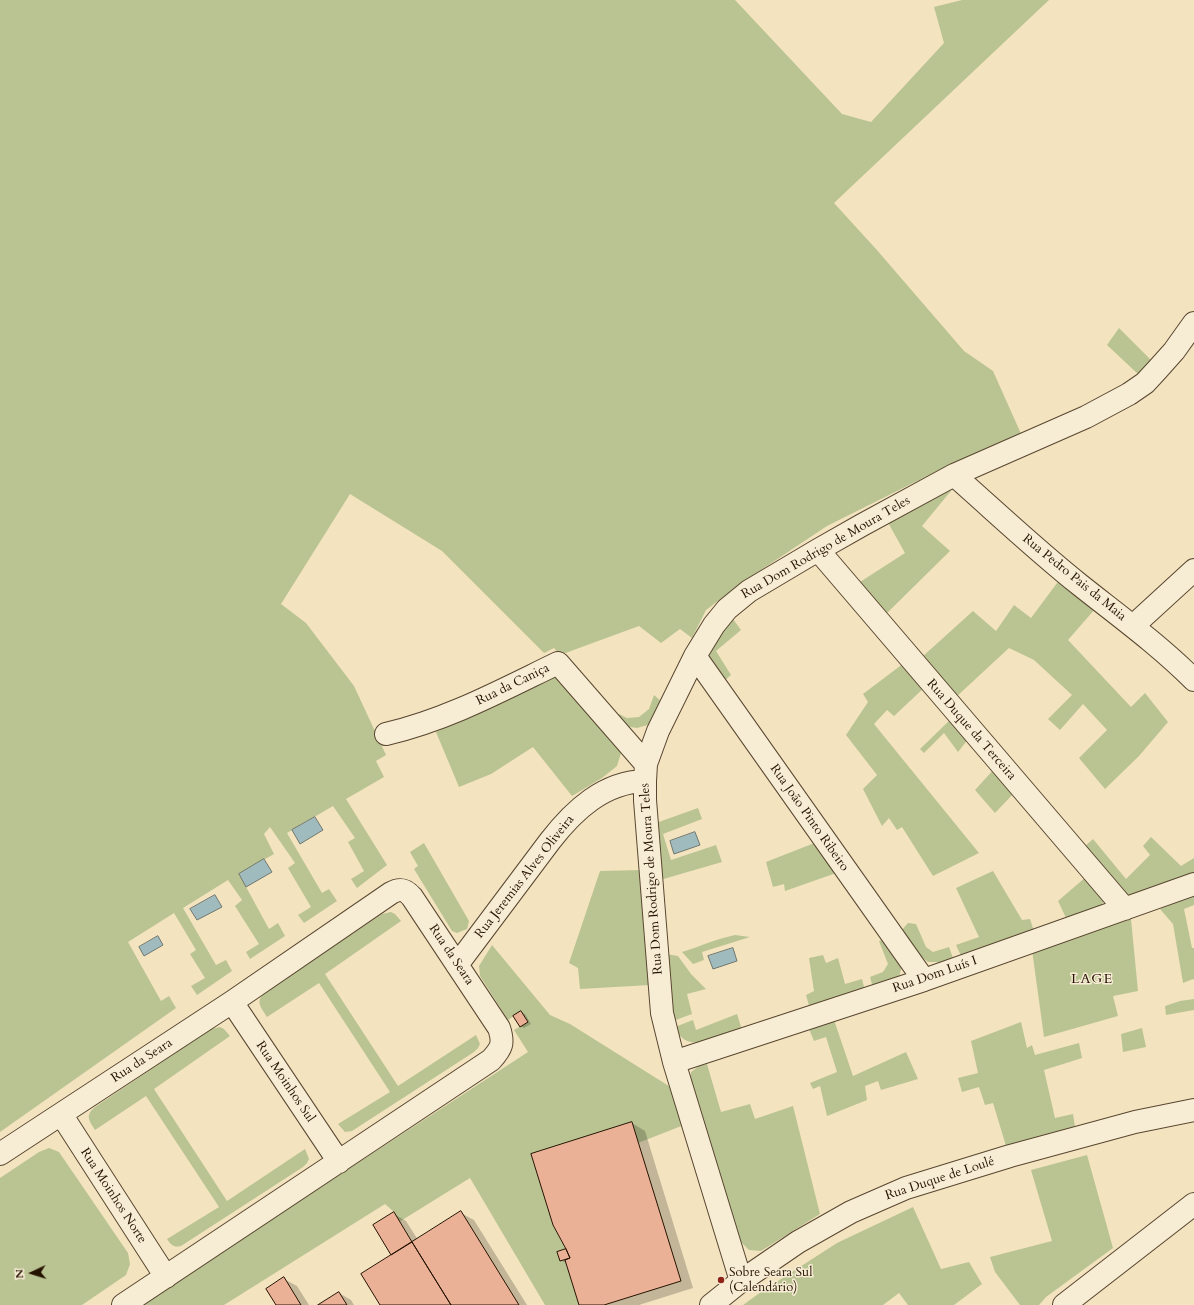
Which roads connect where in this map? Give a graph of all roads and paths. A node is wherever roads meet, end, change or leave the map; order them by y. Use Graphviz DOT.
graph roads {
  1 [pos="1194,323"];
  2 [pos="954,475"];
  3 [pos="818,550"];
  4 [pos="1194,570"];
  5 [pos="1133,626"];
  6 [pos="695,656"];
  7 [pos="1194,680"];
  8 [pos="386,734"];
  9 [pos="630,746"];
  10 [pos="646,772"];
  11 [pos="619,785"];
  12 [pos="1194,884"];
  13 [pos="1125,909"];
  14 [pos="458,965"];
  15 [pos="924,980"];
  16 [pos="232,1002"];
  17 [pos="674,1062"];
  18 [pos="1194,1110"];
  19 [pos="61,1114"];
  20 [pos="0,1154"];
  21 [pos="339,1162"];
  22 [pos="1194,1204"];
  23 [pos="166,1277"];
  24 [pos="741,1281"];
  25 [pos="123,1305"];
  26 [pos="711,1305"];
  27 [pos="1064,1305"];
  1 -- 2 [label="street, Rua Dom Rodrigo de Moura Teles"];
  2 -- 3 [label="street, Rua Dom Rodrigo de Moura Teles"];
  2 -- 5 [label="street, Rua Pedro Pais da Maia"];
  3 -- 6 [label="street, Rua Dom Rodrigo de Moura Teles"];
  3 -- 13 [label="street, Rua Duque da Terceira"];
  4 -- 5 [label="street"];
  5 -- 7 [label="street, Rua Pedro Pais da Maia"];
  6 -- 10 [label="street, Rua Dom Rodrigo de Moura Teles"];
  6 -- 15 [label="street, Rua João Pinto Ribeiro"];
  8 -- 9 [label="street, Rua da Caniça"];
  9 -- 10 [label="street, Rua da Caniça"];
  9 -- 11 [label="street"];
  10 -- 11 [label="street, Rua Jeremias Alves Oliveira"];
  10 -- 17 [label="street, Rua Dom Rodrigo de Moura Teles"];
  11 -- 14 [label="street, Rua Jeremias Alves Oliveira"];
  12 -- 13 [label="street, Rua Dom Luís I"];
  13 -- 15 [label="street, Rua Dom Luís I"];
  14 -- 16 [label="street, Rua da Seara"];
  14 -- 21 [label="street, Rua da Seara"];
  15 -- 17 [label="street, Rua Dom Luís I"];
  16 -- 19 [label="street, Rua da Seara"];
  16 -- 21 [label="street, Rua Moinhos Sul"];
  17 -- 24 [label="street, Rua Dom Rodrigo de Moura Teles"];
  18 -- 24 [label="street, Rua Duque de Loulé"];
  19 -- 20 [label="street, Rua da Seara"];
  19 -- 23 [label="street, Rua Moinhos Norte"];
  21 -- 23 [label="street, Rua da Seara"];
  22 -- 27 [label="street"];
  23 -- 25 [label="street, Rua da Seara"];
  24 -- 26 [label="street, Rua Duque de Loulé"];
}
